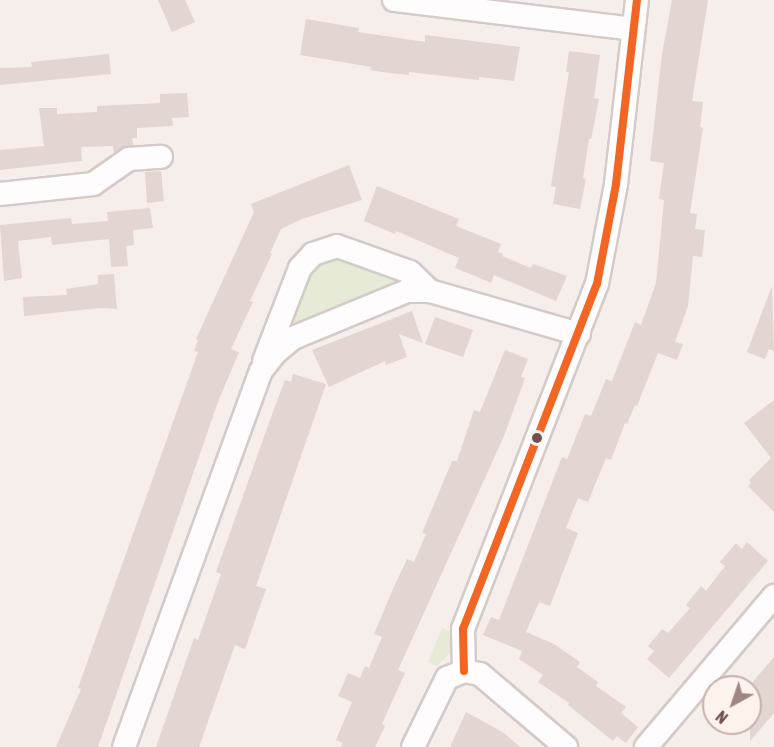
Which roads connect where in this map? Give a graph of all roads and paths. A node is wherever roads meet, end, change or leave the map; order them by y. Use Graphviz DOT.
graph roads {
  1 [pos="394,0"];
  2 [pos="637,0"];
  3 [pos="633,29"];
  4 [pos="161,157"];
  5 [pos="0,194"];
  6 [pos="430,291"];
  7 [pos="579,334"];
  8 [pos="261,371"];
  9 [pos="774,596"];
  10 [pos="464,671"];
  11 [pos="124,747"];
  12 [pos="413,747"];
  13 [pos="566,747"];
  14 [pos="646,747"];
  1 -- 3 [label="street"];
  2 -- 3 [label="street"];
  3 -- 7 [label="street"];
  4 -- 5 [label="street"];
  6 -- 7 [label="street"];
  6 -- 8 [label="street"];
  6 -- 8 [label="street"];
  7 -- 10 [label="street"];
  8 -- 11 [label="street"];
  9 -- 14 [label="street"];
  10 -- 12 [label="street"];
  10 -- 13 [label="street"];
}
